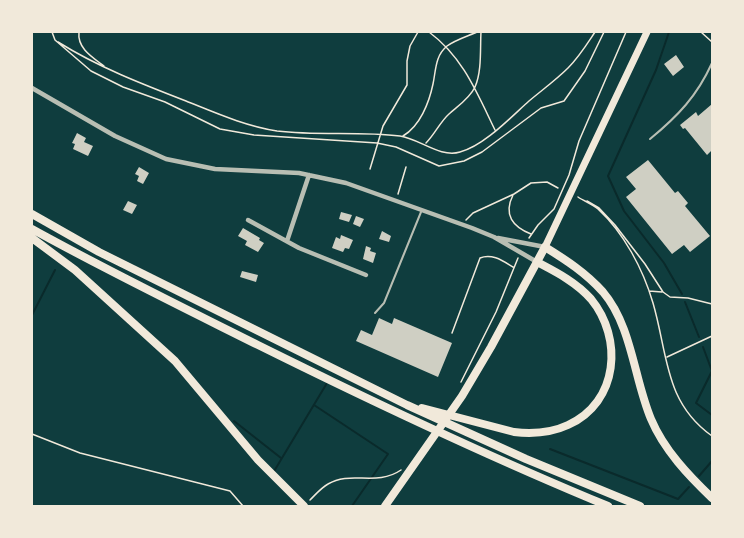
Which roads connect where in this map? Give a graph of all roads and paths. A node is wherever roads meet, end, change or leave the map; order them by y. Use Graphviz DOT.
graph roads {
  1 [pos="52,32"];
  2 [pos="79,32"];
  3 [pos="418,32"];
  4 [pos="429,32"];
  5 [pos="479,32"];
  6 [pos="595,32"];
  7 [pos="604,32"];
  8 [pos="626,32"];
  9 [pos="646,32"];
  10 [pos="701,32"];
  11 [pos="55,40"];
  12 [pos="712,42"];
  13 [pos="447,46"];
  14 [pos="712,63"];
  15 [pos="107,69"];
  16 [pos="32,88"];
  17 [pos="475,88"];
  18 [pos="496,130"];
  19 [pos="381,135"];
  20 [pos="403,137"];
  21 [pos="650,139"];
  22 [pos="377,143"];
  23 [pos="425,143"];
  24 [pos="406,167"];
  25 [pos="370,168"];
  26 [pos="309,175"];
  27 [pos="558,188"];
  28 [pos="398,194"];
  29 [pos="514,194"];
  30 [pos="422,209"];
  31 [pos="32,214"];
  32 [pos="248,220"];
  33 [pos="464,220"];
  34 [pos="32,230"];
  35 [pos="531,234"];
  36 [pos="494,237"];
  37 [pos="32,238"];
  38 [pos="287,241"];
  39 [pos="526,242"];
  40 [pos="545,247"];
  41 [pos="520,254"];
  42 [pos="537,262"];
  43 [pos="514,267"];
  44 [pos="366,275"];
  45 [pos="649,291"];
  46 [pos="663,292"];
  47 [pos="712,304"];
  48 [pos="375,313"];
  49 [pos="452,333"];
  50 [pos="712,336"];
  51 [pos="666,358"];
  52 [pos="460,384"];
  53 [pos="407,405"];
  54 [pos="32,434"];
  55 [pos="712,436"];
  56 [pos="406,465"];
  57 [pos="712,498"];
  58 [pos="307,503"];
  59 [pos="243,507"];
  60 [pos="385,507"];
  61 [pos="608,507"];
  62 [pos="640,507"];
  1 -- 11 [label="path"];
  2 -- 15 [label="path"];
  3 -- 19 [label="path"];
  4 -- 13 [label="path"];
  5 -- 13 [label="path"];
  5 -- 17 [label="path"];
  6 -- 18 [label="path"];
  7 -- 22 [label="path"];
  8 -- 35 [label="path"];
  9 -- 40 [label="main road"];
  10 -- 12 [label="path"];
  11 -- 15 [label="path"];
  11 -- 22 [label="path"];
  13 -- 17 [label="path"];
  13 -- 20 [label="path"];
  14 -- 21 [label="lane"];
  15 -- 19 [label="path"];
  16 -- 26 [label="street"];
  17 -- 18 [label="path"];
  17 -- 23 [label="path"];
  18 -- 23 [label="path"];
  19 -- 20 [label="path"];
  19 -- 22 [label="path"];
  20 -- 23 [label="path"];
  22 -- 25 [label="path"];
  24 -- 28 [label="path"];
  26 -- 30 [label="street"];
  26 -- 38 [label="street"];
  27 -- 29 [label="path"];
  29 -- 33 [label="path"];
  29 -- 35 [label="path"];
  30 -- 36 [label="street"];
  30 -- 48 [label="lane"];
  31 -- 53 [label="highway"];
  32 -- 38 [label="street"];
  34 -- 61 [label="highway"];
  35 -- 39 [label="path"];
  36 -- 39 [label="street"];
  36 -- 41 [label="street"];
  37 -- 58 [label="highway"];
  38 -- 44 [label="street"];
  39 -- 40 [label="street"];
  40 -- 42 [label="main road"];
  40 -- 57 [label="highway"];
  41 -- 42 [label="street"];
  41 -- 43 [label="path"];
  42 -- 53 [label="highway"];
  42 -- 60 [label="main road"];
  43 -- 49 [label="path"];
  43 -- 52 [label="path"];
  45 -- 46 [label="path"];
  45 -- 46 [label="path"];
  45 -- 51 [label="path"];
  46 -- 47 [label="path"];
  50 -- 51 [label="path"];
  51 -- 55 [label="path"];
  53 -- 62 [label="highway"];
  54 -- 59 [label="path"];
  56 -- 58 [label="path"];
}
